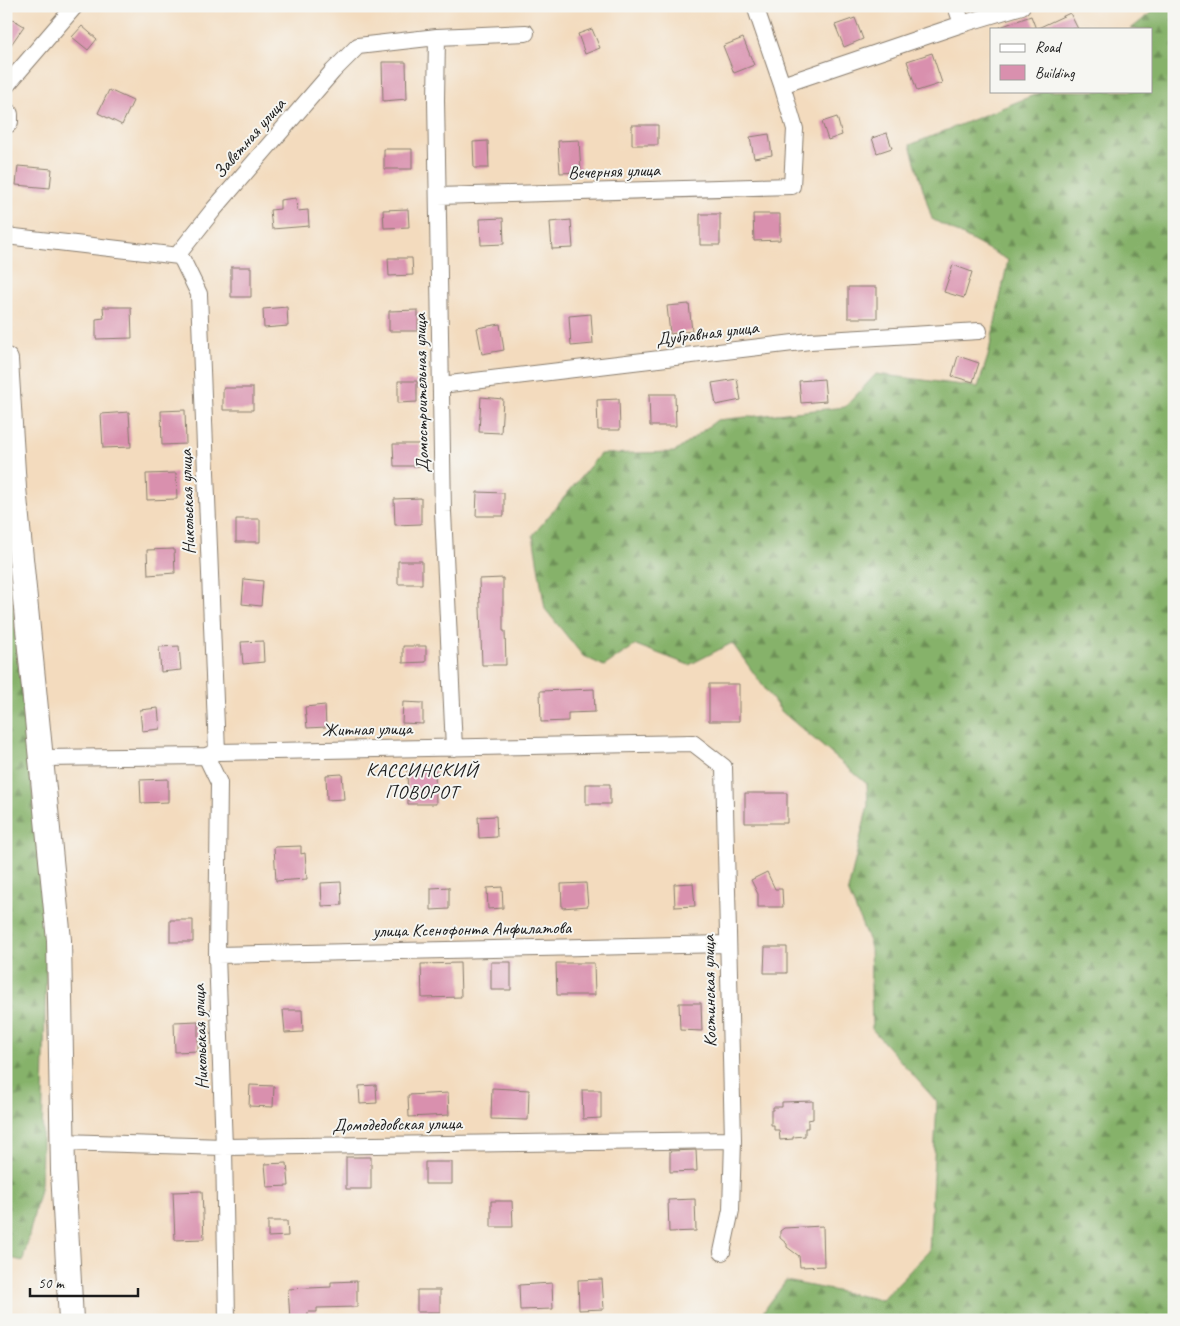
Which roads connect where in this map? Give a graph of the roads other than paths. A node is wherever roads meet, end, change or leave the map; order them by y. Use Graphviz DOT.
graph roads {
  1 [pos="75,6"];
  2 [pos="755,6"];
  3 [pos="956,6"];
  4 [pos="1022,6"];
  5 [pos="962,24"];
  6 [pos="526,33"];
  7 [pos="436,37"];
  8 [pos="782,85"];
  9 [pos="6,86"];
  10 [pos="6,115"];
  11 [pos="6,121"];
  12 [pos="438,196"];
  13 [pos="6,236"];
  14 [pos="179,256"];
  15 [pos="979,331"];
  16 [pos="7,372"];
  17 [pos="441,385"];
  18 [pos="693,743"];
  19 [pos="454,748"];
  20 [pos="212,754"];
  21 [pos="42,758"];
  22 [pos="728,944"];
  23 [pos="216,955"];
  24 [pos="733,1140"];
  25 [pos="62,1142"];
  26 [pos="224,1147"];
  27 [pos="722,1252"];
  28 [pos="71,1320"];
  29 [pos="227,1320"];
  1 -- 9 [label="street"];
  2 -- 8 [label="street"];
  3 -- 5 [label="street"];
  4 -- 5 [label="street"];
  5 -- 8 [label="street"];
  6 -- 7 [label="street, Заветная улица"];
  7 -- 12 [label="street, Домостроительная улица"];
  7 -- 14 [label="street, Заветная улица"];
  8 -- 12 [label="street, Вечерняя улица"];
  10 -- 11 [label="street"];
  12 -- 17 [label="street, Домостроительная улица"];
  13 -- 14 [label="street"];
  14 -- 20 [label="street, Никольская улица"];
  15 -- 17 [label="street, Дубравная улица"];
  16 -- 21 [label="street"];
  17 -- 19 [label="street, Домостроительная улица"];
  18 -- 19 [label="street, Житная улица"];
  18 -- 22 [label="street, Костинская улица"];
  19 -- 20 [label="street, Житная улица"];
  20 -- 21 [label="street, Житная улица"];
  20 -- 23 [label="street, Никольская улица"];
  21 -- 25 [label="street"];
  22 -- 23 [label="street, улица Ксенофонта Анфилатова"];
  22 -- 24 [label="street, Костинская улица"];
  23 -- 26 [label="street, Никольская улица"];
  24 -- 26 [label="street, Домодедовская улица"];
  24 -- 27 [label="street, Костинская улица"];
  25 -- 26 [label="street, Домодедовская улица"];
  25 -- 28 [label="street"];
  26 -- 29 [label="street, Никольская улица"];
}
